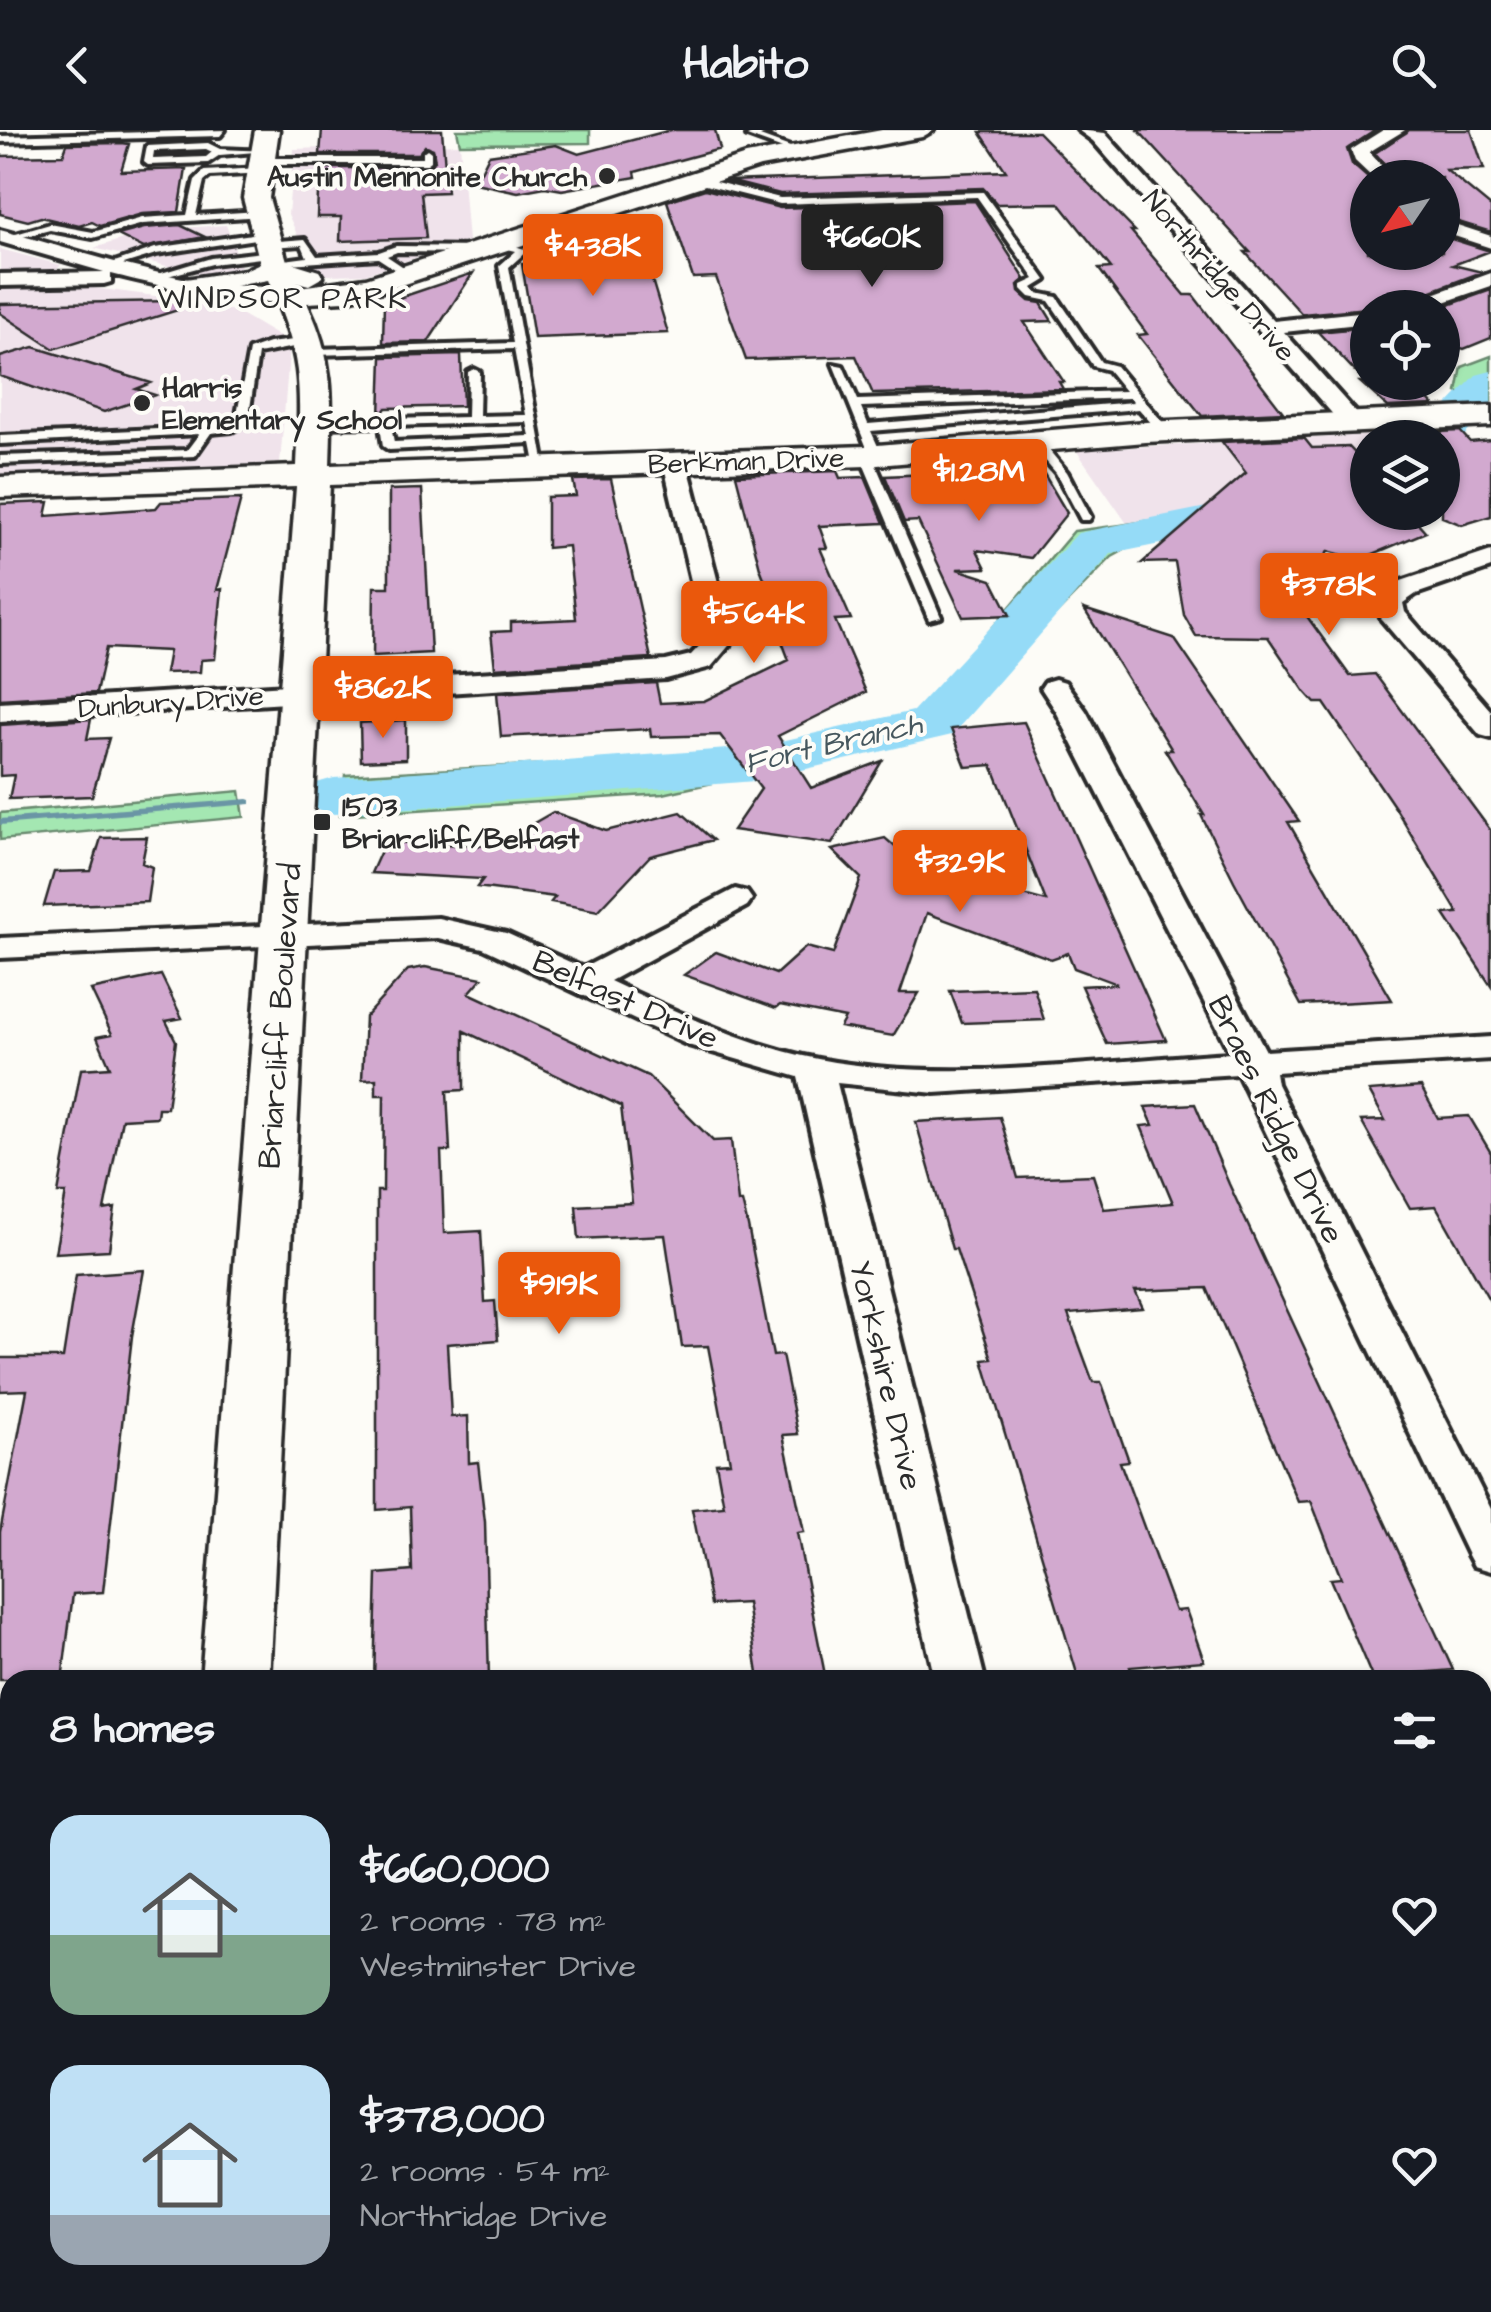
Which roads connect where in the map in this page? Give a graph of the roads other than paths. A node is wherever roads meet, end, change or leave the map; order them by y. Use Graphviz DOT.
graph roads {
  1 [pos="221,130"];
  2 [pos="771,130"];
  3 [pos="922,130"];
  4 [pos="1087,130"];
  5 [pos="1396,130"];
  6 [pos="45,134"];
  7 [pos="0,139"];
  8 [pos="27,150"];
  9 [pos="0,151"];
  10 [pos="797,151"];
  11 [pos="218,152"];
  12 [pos="427,152"];
  13 [pos="264,153"];
  14 [pos="1363,160"];
  15 [pos="696,180"];
  16 [pos="972,182"];
  17 [pos="980,194"];
  18 [pos="191,218"];
  19 [pos="1460,232"];
  20 [pos="429,234"];
  21 [pos="2,242"];
  22 [pos="1491,242"];
  23 [pos="269,246"];
  24 [pos="489,247"];
  25 [pos="429,250"];
  26 [pos="83,258"];
  27 [pos="312,259"];
  28 [pos="111,265"];
  29 [pos="378,269"];
  30 [pos="153,276"];
  31 [pos="47,279"];
  32 [pos="1491,279"];
  33 [pos="0,280"];
  34 [pos="190,286"];
  35 [pos="1458,290"];
  36 [pos="292,296"];
  37 [pos="1350,319"];
  38 [pos="1266,328"];
  39 [pos="309,340"];
  40 [pos="474,346"];
  41 [pos="518,346"];
  42 [pos="837,366"];
  43 [pos="1140,399"];
  44 [pos="854,404"];
  45 [pos="1486,416"];
  46 [pos="530,418"];
  47 [pos="473,420"];
  48 [pos="1350,420"];
  49 [pos="1410,420"];
  50 [pos="1350,422"];
  51 [pos="385,423"];
  52 [pos="1164,431"];
  53 [pos="206,432"];
  54 [pos="0,440"];
  55 [pos="1034,441"];
  56 [pos="868,446"];
  57 [pos="315,450"];
  58 [pos="538,453"];
  59 [pos="0,460"];
  60 [pos="674,462"];
  61 [pos="0,487"];
  62 [pos="1084,517"];
  63 [pos="1491,559"];
  64 [pos="934,617"];
  65 [pos="1055,688"];
  66 [pos="300,692"];
  67 [pos="0,712"];
  68 [pos="1491,729"];
  69 [pos="735,899"];
  70 [pos="285,932"];
  71 [pos="0,948"];
  72 [pos="587,980"];
  73 [pos="1491,1048"];
  74 [pos="1255,1065"];
  75 [pos="815,1070"];
  76 [pos="1491,1555"];
  77 [pos="236,1670"];
  78 [pos="958,1670"];
  1 -- 6 [label="lane"];
  2 -- 10 [label="lane"];
  3 -- 10 [label="street"];
  4 -- 38 [label="street, Northridge Drive"];
  5 -- 14 [label="street"];
  6 -- 7 [label="lane"];
  8 -- 9 [label="lane"];
  10 -- 15 [label="street"];
  11 -- 11 [label="lane"];
  11 -- 13 [label="lane"];
  12 -- 13 [label="lane"];
  13 -- 18 [label="lane"];
  13 -- 23 [label="street"];
  15 -- 17 [label="lane"];
  15 -- 24 [label="street"];
  16 -- 17 [label="lane"];
  17 -- 43 [label="lane"];
  18 -- 21 [label="lane"];
  18 -- 23 [label="lane"];
  19 -- 22 [label="street"];
  20 -- 25 [label="lane"];
  21 -- 26 [label="street"];
  23 -- 27 [label="lane"];
  23 -- 27 [label="lane"];
  23 -- 28 [label="lane"];
  23 -- 29 [label="street"];
  23 -- 30 [label="lane"];
  23 -- 34 [label="street"];
  23 -- 36 [label="street, Briarcliff Boulevard"];
  24 -- 25 [label="lane"];
  24 -- 29 [label="street"];
  24 -- 41 [label="lane"];
  25 -- 29 [label="lane"];
  26 -- 28 [label="street"];
  26 -- 31 [label="street"];
  27 -- 29 [label="lane"];
  28 -- 30 [label="street"];
  29 -- 36 [label="street"];
  29 -- 39 [label="street"];
  30 -- 31 [label="street"];
  30 -- 34 [label="street"];
  31 -- 33 [label="street"];
  32 -- 35 [label="street"];
  34 -- 36 [label="street"];
  34 -- 39 [label="street"];
  36 -- 39 [label="street, Briarcliff Boulevard"];
  37 -- 38 [label="street"];
  38 -- 48 [label="street, Northridge Drive"];
  39 -- 40 [label="lane"];
  39 -- 53 [label="lane"];
  39 -- 57 [label="street, Briarcliff Boulevard"];
  40 -- 41 [label="lane"];
  40 -- 47 [label="lane"];
  41 -- 46 [label="lane"];
  42 -- 44 [label="lane"];
  43 -- 44 [label="lane"];
  43 -- 52 [label="lane"];
  43 -- 56 [label="lane"];
  44 -- 56 [label="lane"];
  45 -- 49 [label="street, Berkman Drive"];
  46 -- 47 [label="lane"];
  46 -- 58 [label="lane"];
  47 -- 51 [label="lane"];
  50 -- 52 [label="street, Berkman Drive"];
  51 -- 57 [label="lane"];
  51 -- 58 [label="lane"];
  52 -- 55 [label="street, Berkman Drive"];
  53 -- 54 [label="lane"];
  53 -- 59 [label="lane"];
  55 -- 56 [label="street, Berkman Drive"];
  55 -- 62 [label="lane"];
  56 -- 60 [label="street, Berkman Drive"];
  56 -- 64 [label="lane"];
  57 -- 58 [label="street, Berkman Drive"];
  57 -- 61 [label="street, Berkman Drive"];
  57 -- 66 [label="street, Briarcliff Boulevard"];
  58 -- 60 [label="street, Berkman Drive"];
  60 -- 66 [label="street, Dunbury Drive"];
  63 -- 68 [label="street"];
  65 -- 74 [label="street, Braes Ridge Drive"];
  66 -- 67 [label="street, Dunbury Drive"];
  66 -- 70 [label="street, Briarcliff Boulevard"];
  69 -- 72 [label="street"];
  70 -- 71 [label="street, Belfast Drive"];
  70 -- 72 [label="street, Belfast Drive"];
  70 -- 77 [label="street, Briarcliff Boulevard"];
  72 -- 75 [label="street, Belfast Drive"];
  73 -- 74 [label="street, Belfast Drive"];
  74 -- 75 [label="street, Belfast Drive"];
  74 -- 76 [label="street, Braes Ridge Drive"];
  75 -- 78 [label="street, Yorkshire Drive"];
}
